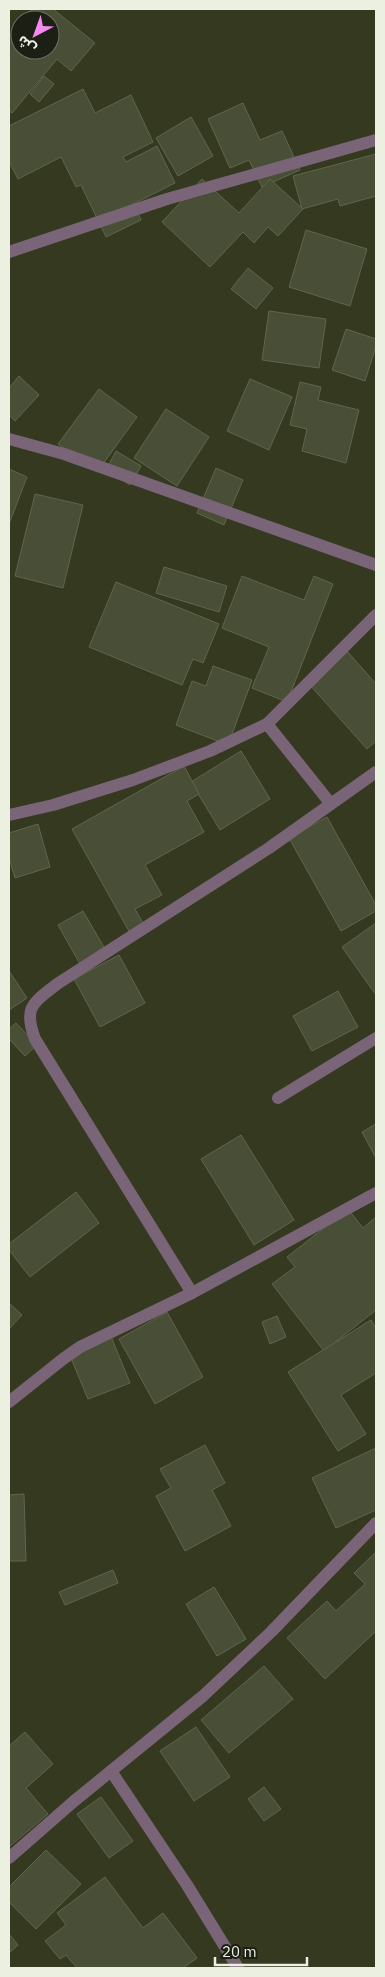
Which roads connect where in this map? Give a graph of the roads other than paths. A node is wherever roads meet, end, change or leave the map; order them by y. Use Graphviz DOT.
graph roads {
  1 [pos="376,140"];
  2 [pos="9,252"];
  3 [pos="9,439"];
  4 [pos="376,565"];
  5 [pos="376,615"];
  6 [pos="267,724"];
  7 [pos="376,772"];
  8 [pos="331,804"];
  9 [pos="9,815"];
  10 [pos="376,1038"];
  11 [pos="278,1098"];
  12 [pos="376,1193"];
  13 [pos="192,1293"];
  14 [pos="9,1402"];
  15 [pos="376,1522"];
  16 [pos="111,1771"];
  17 [pos="9,1858"];
  18 [pos="238,1968"];
  1 -- 2 [label="street"];
  3 -- 4 [label="street"];
  5 -- 6 [label="street"];
  6 -- 8 [label="street"];
  6 -- 9 [label="street"];
  7 -- 8 [label="street"];
  8 -- 13 [label="street"];
  10 -- 11 [label="street"];
  12 -- 13 [label="street"];
  13 -- 14 [label="street"];
  15 -- 16 [label="street"];
  16 -- 17 [label="street"];
  16 -- 18 [label="street"];
}
